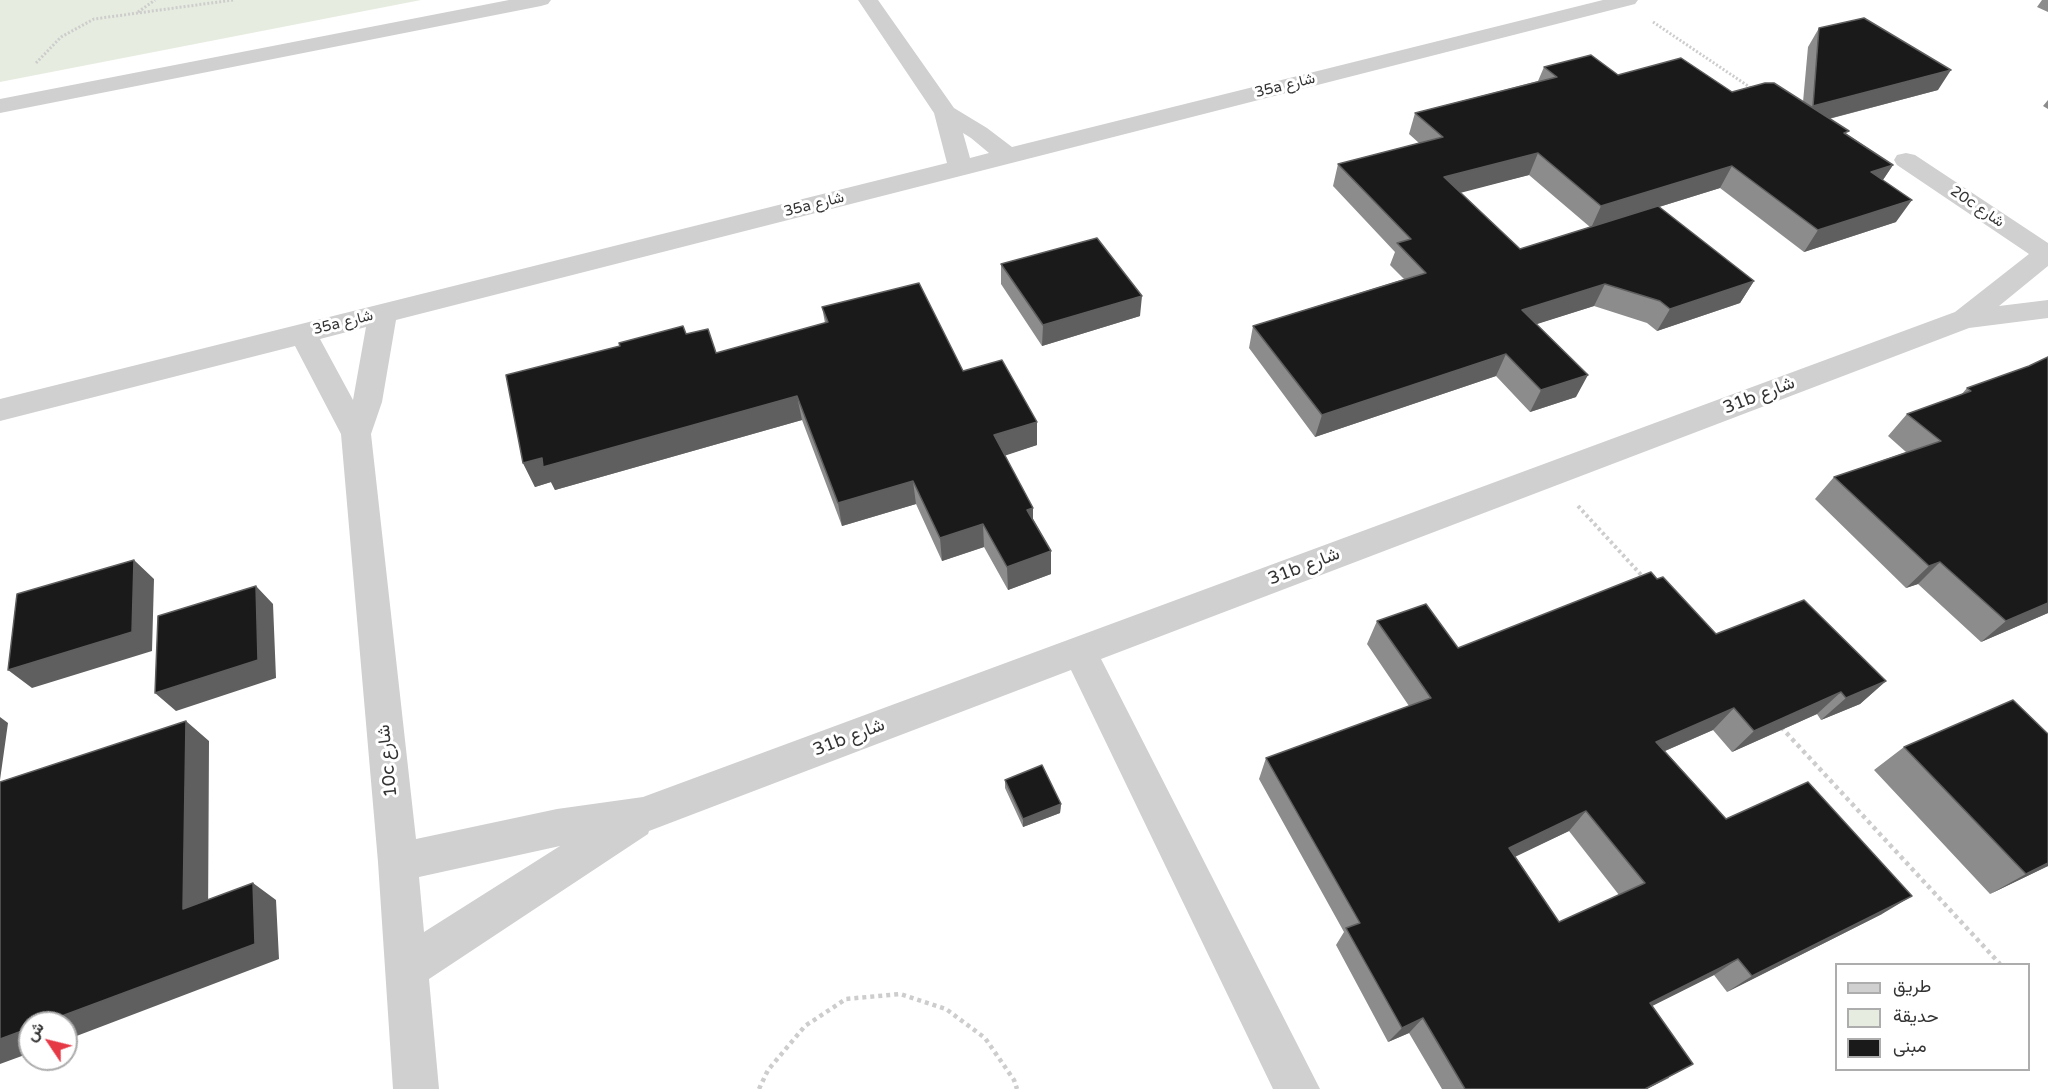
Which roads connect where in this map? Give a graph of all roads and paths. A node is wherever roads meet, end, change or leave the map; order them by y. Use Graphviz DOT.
graph roads {
  1 [pos="144,0"];
  2 [pos="233,0"];
  3 [pos="541,0"];
  4 [pos="868,0"];
  5 [pos="154,1"];
  6 [pos="1625,1"];
  7 [pos="138,12"];
  8 [pos="35,63"];
  9 [pos="1755,91"];
  10 [pos="0,106"];
  11 [pos="945,112"];
  12 [pos="1008,156"];
  13 [pos="1906,160"];
  14 [pos="960,168"];
  15 [pos="2047,254"];
  16 [pos="2048,309"];
  17 [pos="383,313"];
  18 [pos="1965,319"];
  19 [pos="302,333"];
  20 [pos="0,410"];
  21 [pos="356,434"];
  22 [pos="1549,475"];
  23 [pos="1646,580"];
  24 [pos="1079,651"];
  25 [pos="1775,720"];
  26 [pos="643,815"];
  27 [pos="398,862"];
  28 [pos="1999,963"];
  29 [pos="407,968"];
  30 [pos="416,1089"];
  31 [pos="759,1089"];
  32 [pos="1017,1089"];
  33 [pos="1297,1089"];
  1 -- 5 [label="path"];
  2 -- 7 [label="path"];
  3 -- 10 [label="street"];
  4 -- 11 [label="street"];
  5 -- 7 [label="path"];
  6 -- 9 [label="path"];
  6 -- 12 [label="street, 35a شارع"];
  7 -- 8 [label="path"];
  11 -- 12 [label="street"];
  11 -- 14 [label="street"];
  12 -- 14 [label="street, 35a شارع"];
  13 -- 15 [label="street, 20c شارع"];
  14 -- 17 [label="street, 35a شارع"];
  15 -- 18 [label="street, 31b شارع"];
  16 -- 18 [label="street, 31b شارع"];
  17 -- 19 [label="street, 35a شارع"];
  17 -- 21 [label="street, 10c شارع"];
  18 -- 22 [label="street, 31b شارع"];
  19 -- 20 [label="street, 35a شارع"];
  19 -- 21 [label="street, 10c شارع"];
  21 -- 27 [label="street, 10c شارع"];
  22 -- 23 [label="path"];
  22 -- 24 [label="street, 31b شارع"];
  24 -- 26 [label="street, 31b شارع"];
  24 -- 33 [label="street"];
  25 -- 28 [label="path"];
  26 -- 27 [label="street, 31b شارع"];
  26 -- 29 [label="street, 31b شارع"];
  27 -- 29 [label="street, 10c شارع"];
  29 -- 30 [label="street, 10c شارع"];
  31 -- 32 [label="path"];
}
